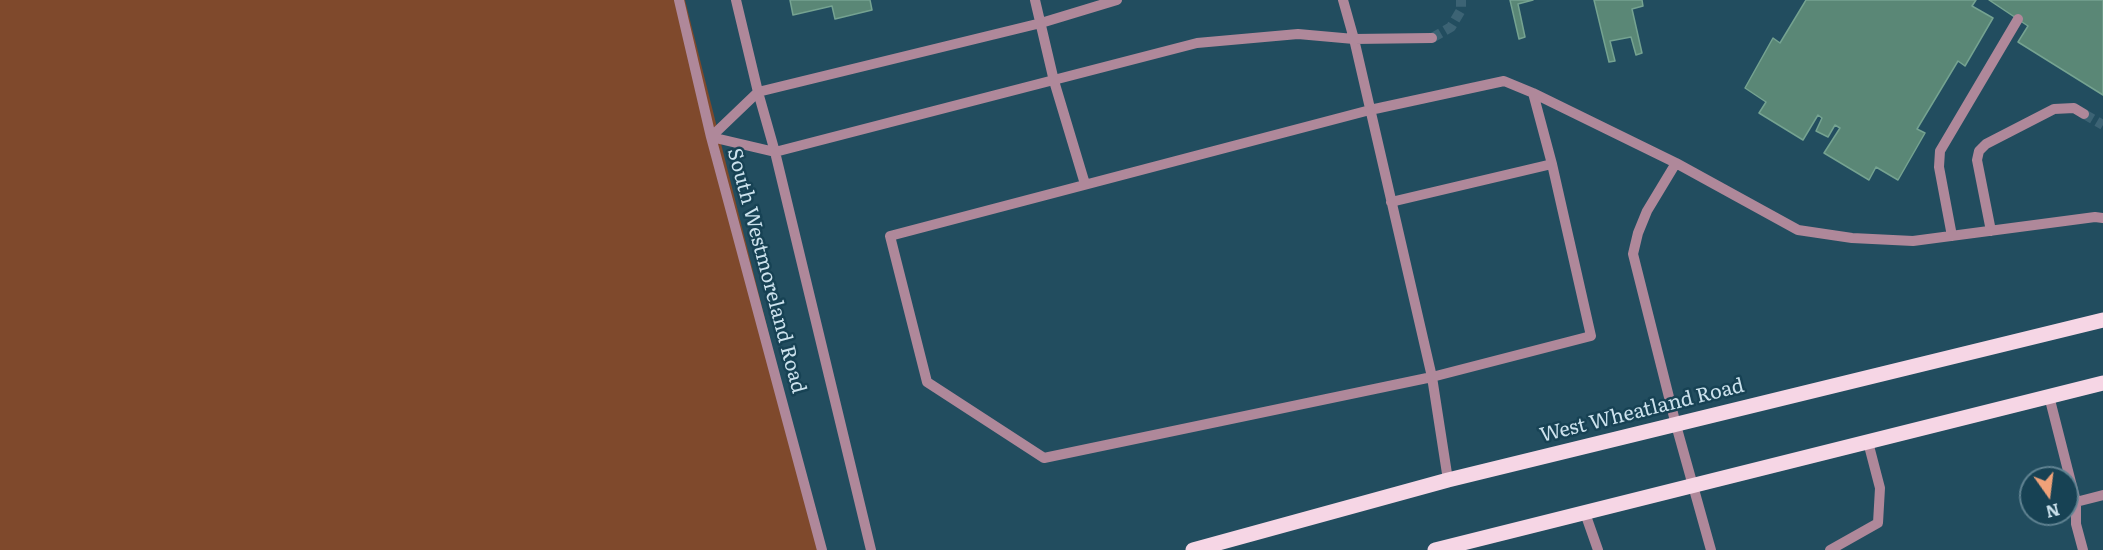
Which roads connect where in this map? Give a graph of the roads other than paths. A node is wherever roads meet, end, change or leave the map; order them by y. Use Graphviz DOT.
graph roads {
  1 [pos="679,0"];
  2 [pos="736,0"];
  3 [pos="1035,0"];
  4 [pos="1117,0"];
  5 [pos="1342,0"];
  6 [pos="2018,19"];
  7 [pos="1041,23"];
  8 [pos="1432,38"];
  9 [pos="1354,39"];
  10 [pos="1054,81"];
  11 [pos="758,92"];
  12 [pos="1533,93"];
  13 [pos="1370,110"];
  14 [pos="2084,114"];
  15 [pos="711,137"];
  16 [pos="775,152"];
  17 [pos="1676,163"];
  18 [pos="1552,164"];
  19 [pos="1085,184"];
  20 [pos="1391,201"];
  21 [pos="2103,218"];
  22 [pos="1991,231"];
  23 [pos="1952,236"];
  24 [pos="2103,320"];
  25 [pos="1432,377"];
  26 [pos="2103,383"];
  27 [pos="2049,396"];
  28 [pos="1676,425"];
  29 [pos="1868,442"];
  30 [pos="2067,466"];
  31 [pos="1448,480"];
  32 [pos="1693,486"];
  33 [pos="2103,495"];
  34 [pos="2079,501"];
  35 [pos="1586,513"];
  36 [pos="2077,526"];
  37 [pos="1441,549"];
  38 [pos="822,550"];
  39 [pos="871,550"];
  40 [pos="1193,550"];
  41 [pos="1598,550"];
  42 [pos="1711,550"];
  43 [pos="1830,550"];
  44 [pos="2083,550"];
  1 -- 15 [label="street, South Westmoreland Road"];
  2 -- 11 [label="street, South Westmoreland Road"];
  3 -- 7 [label="street"];
  4 -- 7 [label="street"];
  5 -- 9 [label="street"];
  6 -- 23 [label="street"];
  7 -- 10 [label="street"];
  7 -- 11 [label="street"];
  8 -- 9 [label="street"];
  9 -- 10 [label="street"];
  9 -- 13 [label="street"];
  10 -- 16 [label="street"];
  10 -- 19 [label="street"];
  11 -- 15 [label="street"];
  11 -- 16 [label="street, South Westmoreland Road"];
  12 -- 13 [label="street"];
  12 -- 17 [label="street"];
  12 -- 18 [label="street"];
  13 -- 19 [label="street"];
  13 -- 20 [label="street"];
  14 -- 22 [label="street"];
  15 -- 16 [label="street"];
  15 -- 38 [label="street, South Westmoreland Road"];
  16 -- 39 [label="street, South Westmoreland Road"];
  17 -- 23 [label="street"];
  17 -- 28 [label="street"];
  18 -- 20 [label="street"];
  18 -- 25 [label="street"];
  19 -- 25 [label="street"];
  20 -- 25 [label="street"];
  21 -- 22 [label="street"];
  22 -- 23 [label="street"];
  24 -- 28 [label="main road, West Wheatland Road"];
  25 -- 31 [label="street"];
  26 -- 27 [label="main road"];
  27 -- 29 [label="main road"];
  27 -- 30 [label="street"];
  28 -- 31 [label="main road, West Wheatland Road"];
  28 -- 32 [label="street"];
  29 -- 32 [label="main road"];
  29 -- 43 [label="street"];
  31 -- 40 [label="main road, West Wheatland Road"];
  32 -- 35 [label="main road"];
  32 -- 42 [label="street"];
  33 -- 34 [label="street"];
  35 -- 37 [label="main road"];
  35 -- 41 [label="street"];
  36 -- 44 [label="street"];
}
